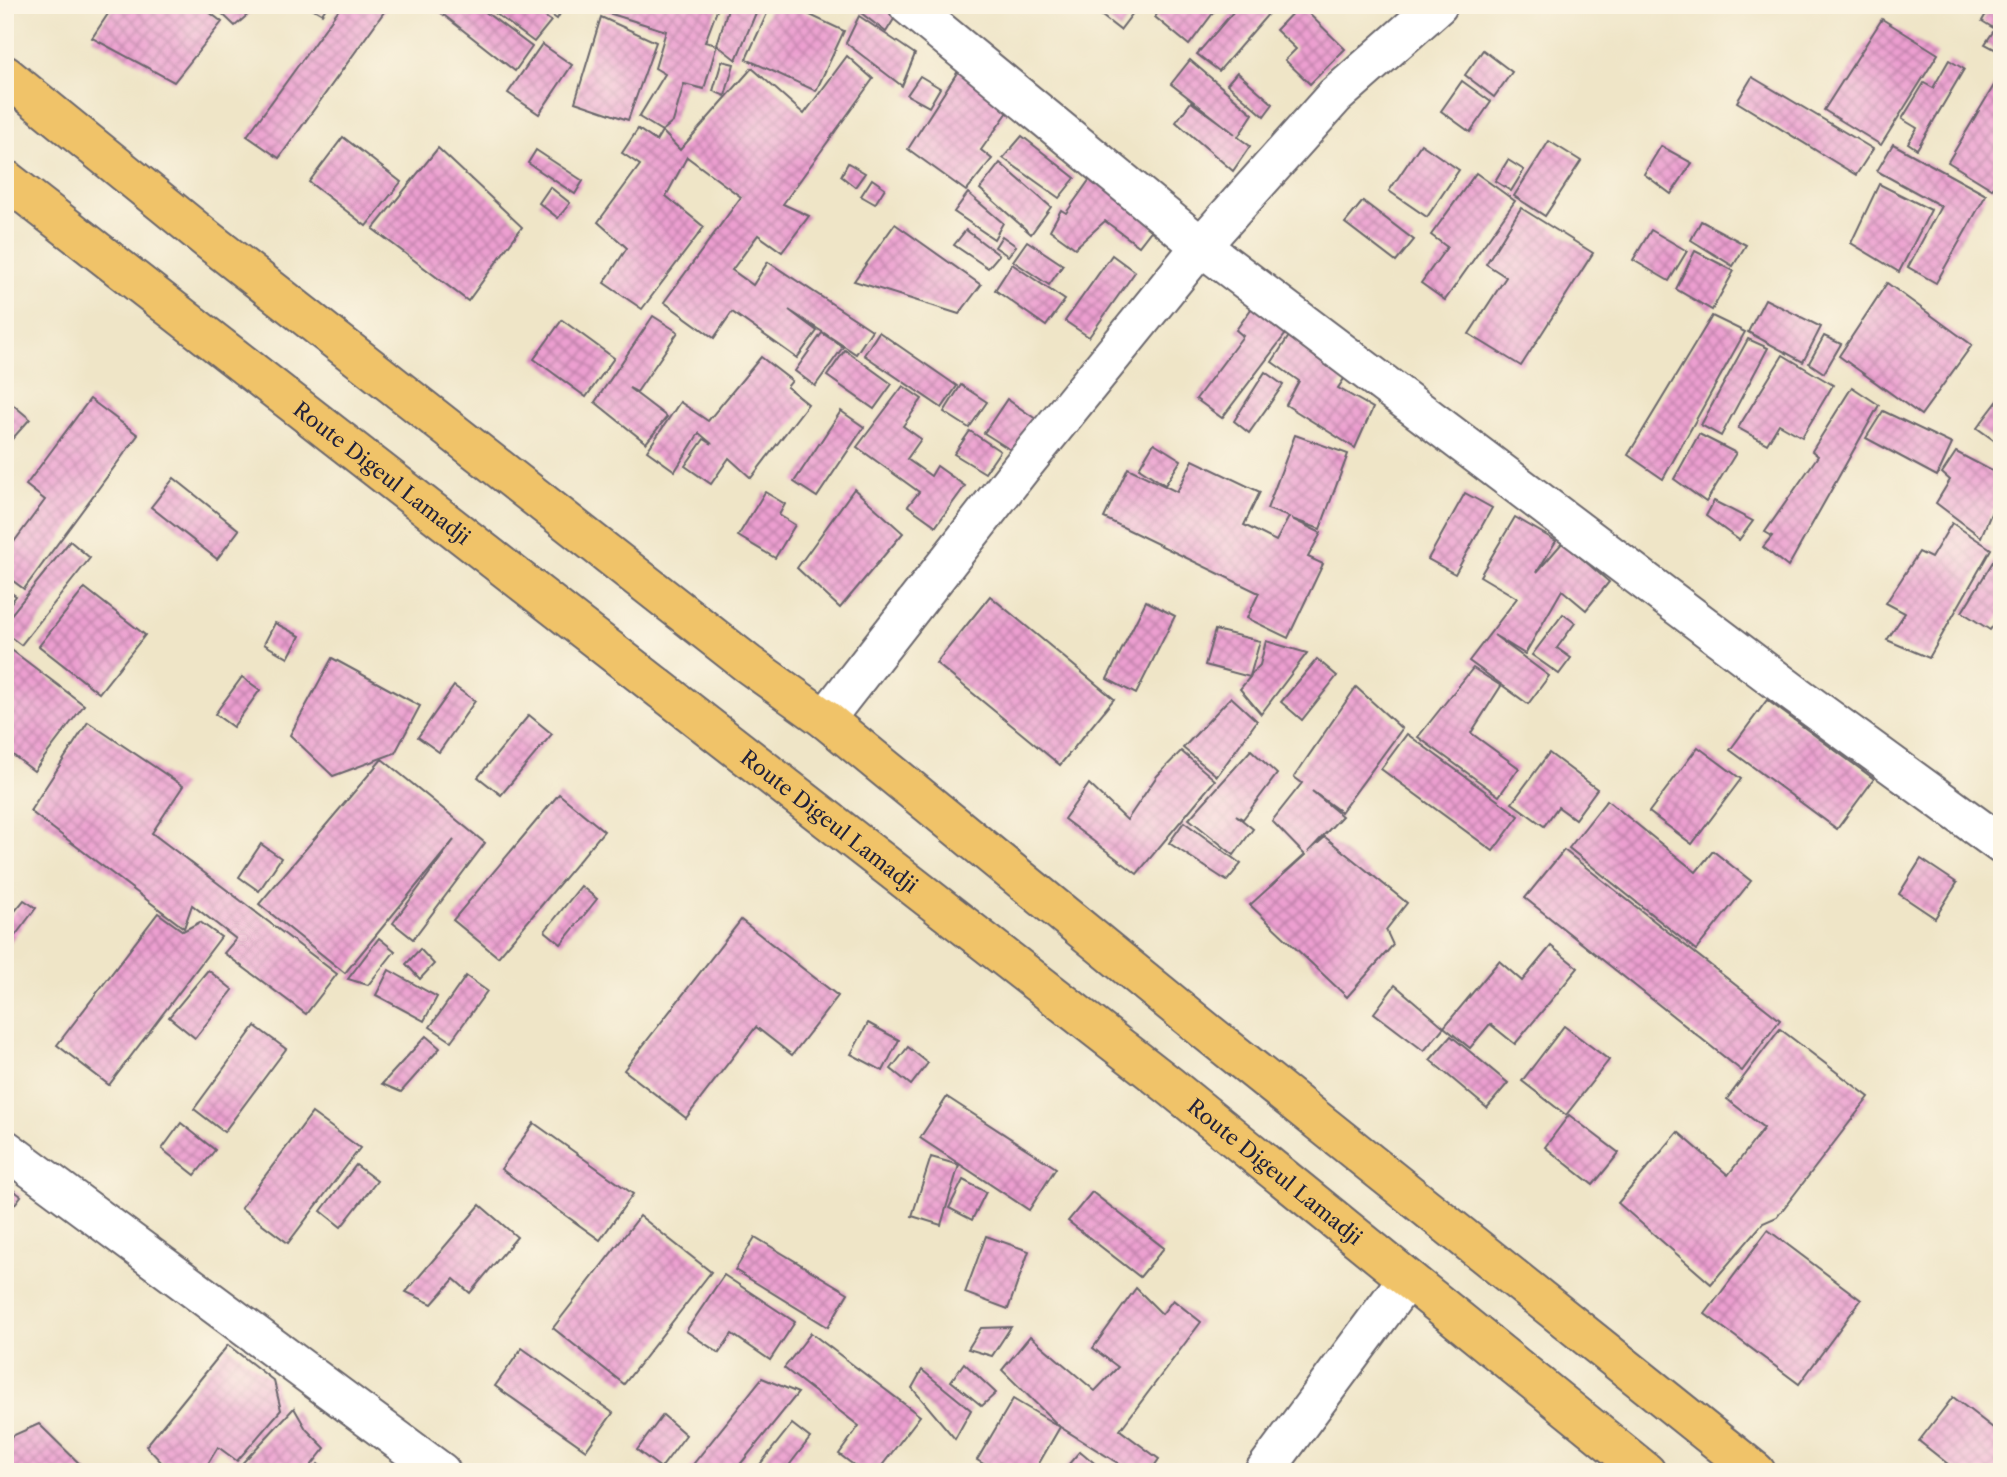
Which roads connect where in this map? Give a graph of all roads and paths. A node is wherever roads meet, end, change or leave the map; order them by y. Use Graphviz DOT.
graph roads {
  1 [pos="908,5"];
  2 [pos="1438,5"];
  3 [pos="5,75"];
  4 [pos="5,179"];
  5 [pos="1201,246"];
  6 [pos="824,719"];
  7 [pos="2002,845"];
  8 [pos="5,1149"];
  9 [pos="1407,1279"];
  10 [pos="441,1472"];
  11 [pos="1264,1472"];
  12 [pos="1646,1472"];
  13 [pos="1756,1472"];
  1 -- 5 [label="street"];
  2 -- 5 [label="street"];
  3 -- 6 [label="main road"];
  4 -- 9 [label="main road, Route Digeul Lamadji"];
  5 -- 6 [label="street"];
  5 -- 7 [label="street"];
  6 -- 13 [label="main road"];
  8 -- 10 [label="street"];
  9 -- 11 [label="street"];
  9 -- 12 [label="main road, Route Digeul Lamadji"];
}
